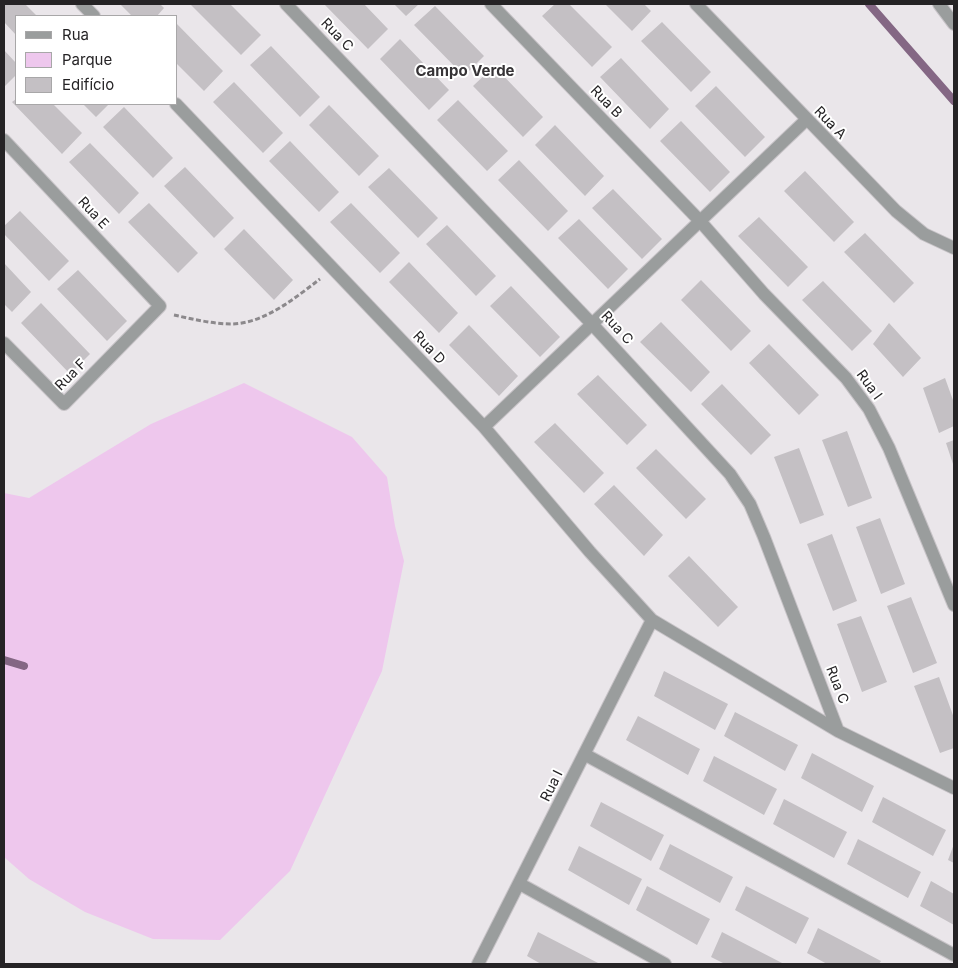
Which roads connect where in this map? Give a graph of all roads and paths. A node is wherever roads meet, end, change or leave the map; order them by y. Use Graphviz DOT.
graph roads {
  1 [pos="82,4"];
  2 [pos="286,4"];
  3 [pos="491,4"];
  4 [pos="696,4"];
  5 [pos="938,4"];
  6 [pos="93,15"];
  7 [pos="954,24"];
  8 [pos="177,105"];
  9 [pos="806,120"];
  10 [pos="4,140"];
  11 [pos="700,221"];
  12 [pos="954,248"];
  13 [pos="333,270"];
  14 [pos="160,306"];
  15 [pos="592,324"];
  16 [pos="4,342"];
  17 [pos="484,427"];
  18 [pos="954,605"];
  19 [pos="652,620"];
  20 [pos="838,730"];
  21 [pos="584,754"];
  22 [pos="954,788"];
  23 [pos="520,884"];
  24 [pos="954,955"];
  25 [pos="478,964"];
  26 [pos="665,964"];
  1 -- 6 [label="street"];
  2 -- 15 [label="street, Rua C"];
  3 -- 11 [label="street, Rua B"];
  4 -- 9 [label="street, Rua A"];
  5 -- 7 [label="street"];
  8 -- 13 [label="street, Rua D"];
  9 -- 11 [label="street"];
  9 -- 12 [label="street, Rua A"];
  10 -- 14 [label="street, Rua E"];
  11 -- 15 [label="street"];
  11 -- 18 [label="street, Rua I"];
  13 -- 14 [label="path"];
  13 -- 17 [label="street, Rua D"];
  14 -- 16 [label="street, Rua F"];
  15 -- 17 [label="street"];
  15 -- 20 [label="street, Rua C"];
  17 -- 19 [label="street, Rua D"];
  19 -- 20 [label="street, Rua D"];
  19 -- 21 [label="street, Rua I"];
  20 -- 22 [label="street, Rua D"];
  21 -- 23 [label="street, Rua I"];
  21 -- 24 [label="street"];
  23 -- 25 [label="street, Rua I"];
  23 -- 26 [label="street"];
}
